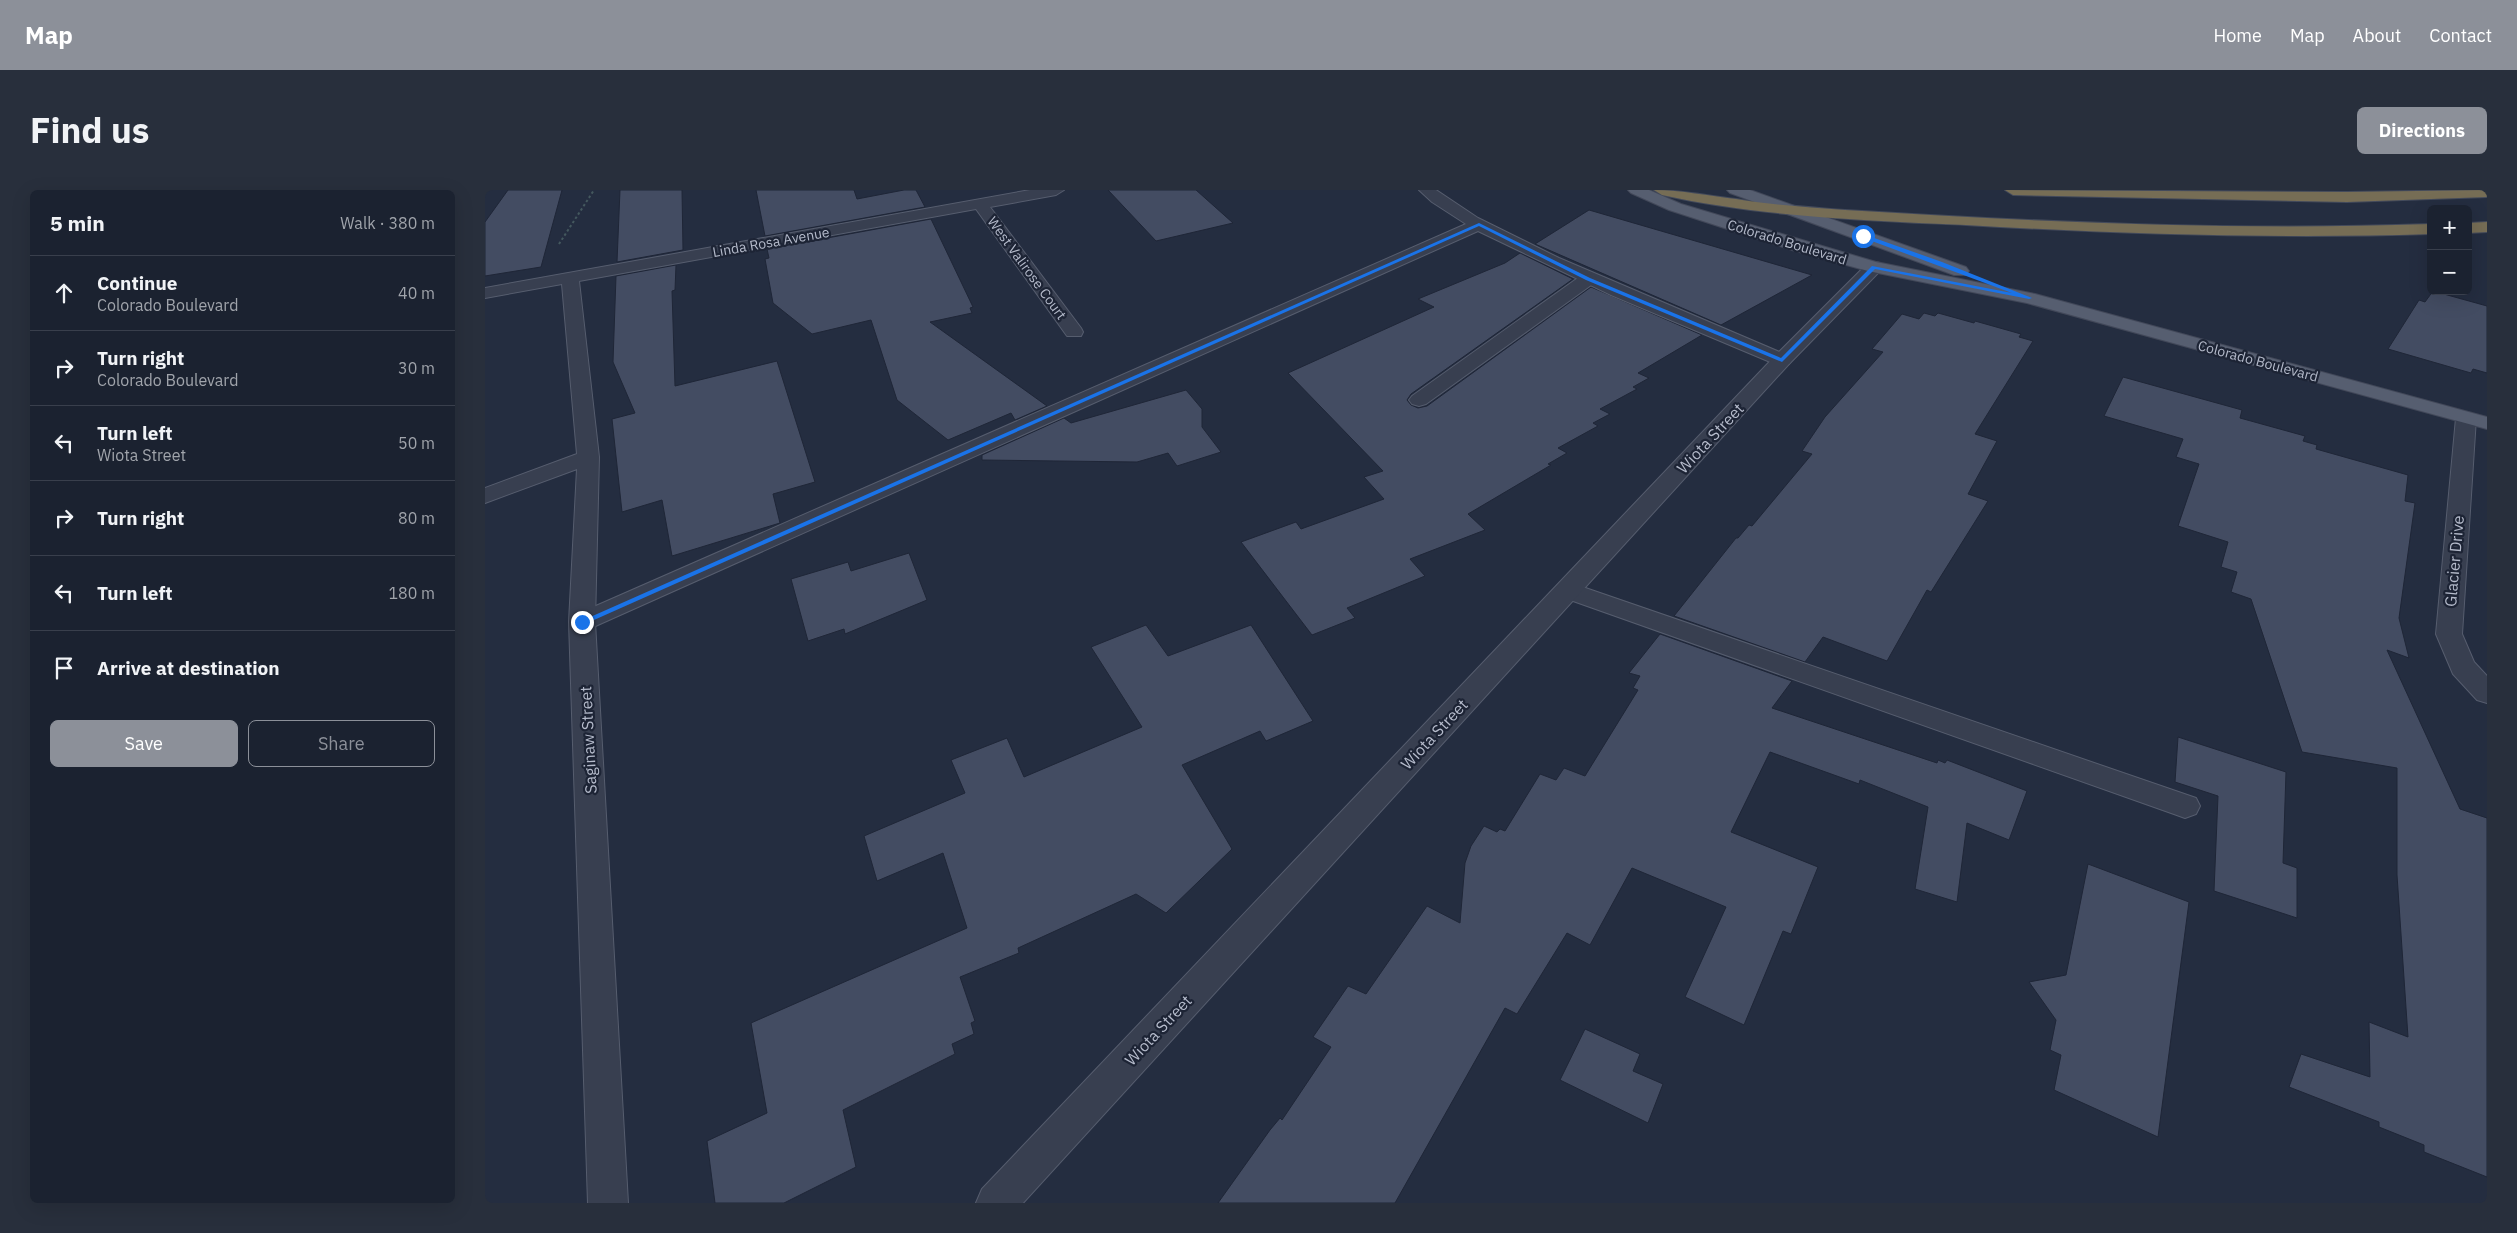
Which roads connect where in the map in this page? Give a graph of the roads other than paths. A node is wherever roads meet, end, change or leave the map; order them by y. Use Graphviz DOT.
graph roads {
  1 [pos="1057,190"];
  2 [pos="1427,190"];
  3 [pos="1636,190"];
  4 [pos="1661,190"];
  5 [pos="1735,190"];
  6 [pos="2013,190"];
  7 [pos="2487,192"];
  8 [pos="980,204"];
  9 [pos="1793,212"];
  10 [pos="1479,224"];
  11 [pos="2487,227"];
  12 [pos="2472,228"];
  13 [pos="2427,229"];
  14 [pos="1874,267"];
  15 [pos="1588,279"];
  16 [pos="562,280"];
  17 [pos="485,294"];
  18 [pos="2029,298"];
  19 [pos="1074,332"];
  20 [pos="1782,360"];
  21 [pos="1419,400"];
  22 [pos="2476,420"];
  23 [pos="588,457"];
  24 [pos="485,496"];
  25 [pos="1568,590"];
  26 [pos="582,622"];
  27 [pos="2487,693"];
  28 [pos="2185,806"];
  29 [pos="608,1203"];
  30 [pos="996,1203"];
  1 -- 8 [label="street, Linda Rosa Avenue"];
  2 -- 10 [label="street"];
  3 -- 14 [label="main road, Colorado Boulevard"];
  4 -- 9 [label="highway"];
  5 -- 9 [label="main road, Colorado Boulevard"];
  6 -- 7 [label="highway"];
  8 -- 16 [label="street, Linda Rosa Avenue"];
  8 -- 19 [label="street, West Valirose Court"];
  9 -- 13 [label="highway"];
  9 -- 18 [label="main road, Colorado Boulevard"];
  10 -- 15 [label="street"];
  10 -- 26 [label="street"];
  11 -- 12 [label="highway"];
  14 -- 18 [label="main road, Colorado Boulevard"];
  14 -- 20 [label="street, Wiota Street"];
  15 -- 20 [label="street"];
  15 -- 21 [label="street"];
  16 -- 17 [label="street, Linda Rosa Avenue"];
  16 -- 23 [label="street, Saginaw Street"];
  18 -- 22 [label="main road, Colorado Boulevard"];
  20 -- 25 [label="street, Wiota Street"];
  22 -- 27 [label="street, Glacier Drive"];
  23 -- 24 [label="street"];
  23 -- 26 [label="street, Saginaw Street"];
  25 -- 28 [label="street"];
  25 -- 30 [label="street, Wiota Street"];
  26 -- 29 [label="street, Saginaw Street"];
}
